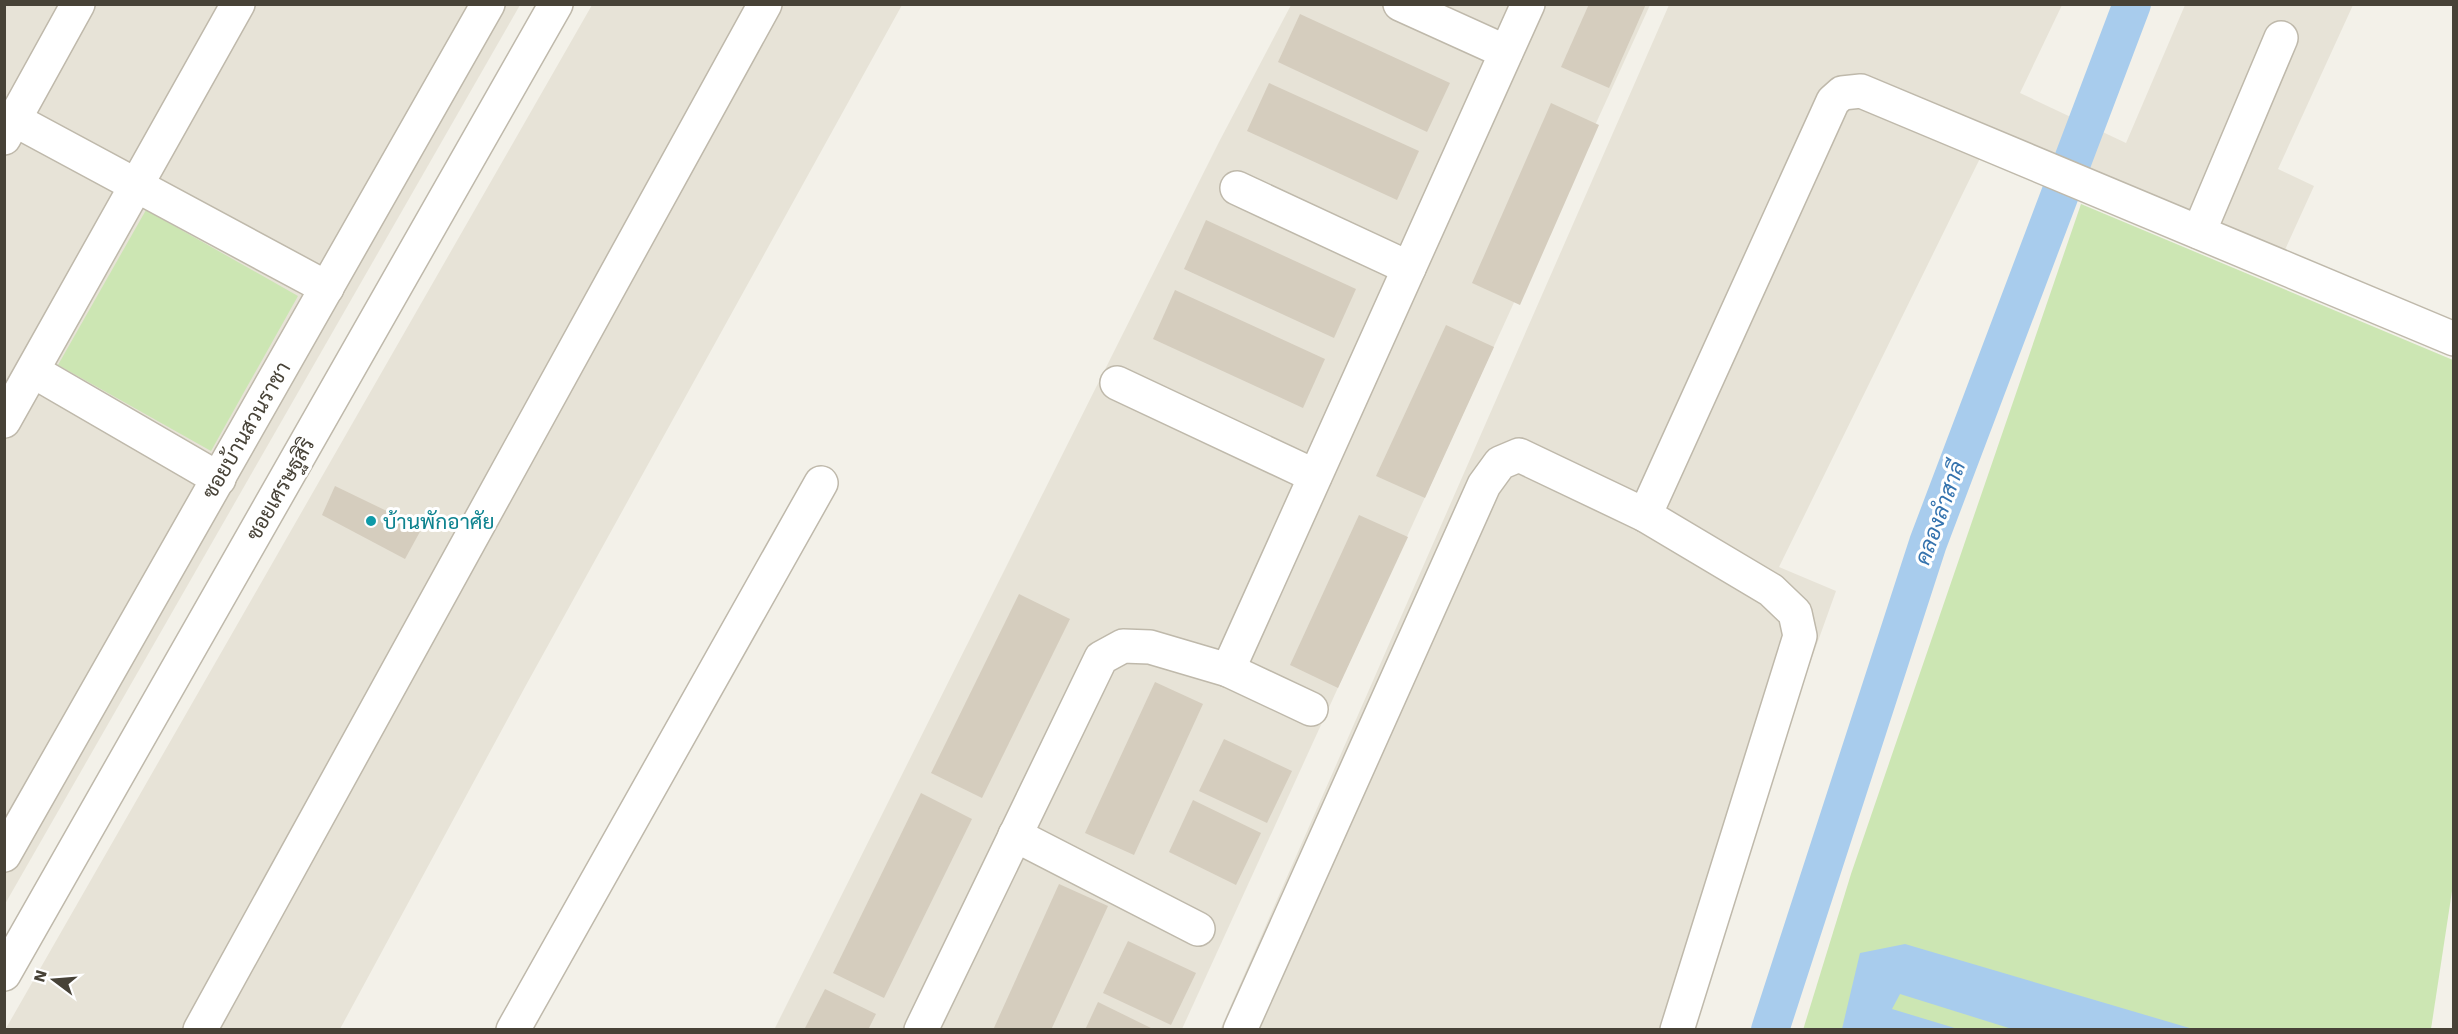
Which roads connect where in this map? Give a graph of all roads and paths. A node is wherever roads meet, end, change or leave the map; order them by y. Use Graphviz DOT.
graph roads {
  1 [pos="78,4"];
  2 [pos="238,4"];
  3 [pos="488,4"];
  4 [pos="555,4"];
  5 [pos="765,4"];
  6 [pos="1400,4"];
  7 [pos="1528,4"];
  8 [pos="2281,38"];
  9 [pos="1506,52"];
  10 [pos="10,129"];
  11 [pos="137,184"];
  12 [pos="1237,188"];
  13 [pos="2199,232"];
  14 [pos="1409,268"];
  15 [pos="327,288"];
  16 [pos="2454,339"];
  17 [pos="33,371"];
  18 [pos="1117,383"];
  19 [pos="4,421"];
  20 [pos="1315,476"];
  21 [pos="219,479"];
  22 [pos="821,483"];
  23 [pos="1645,515"];
  24 [pos="1228,670"];
  25 [pos="1311,709"];
  26 [pos="1015,834"];
  27 [pos="4,855"];
  28 [pos="1198,929"];
  29 [pos="4,974"];
  30 [pos="200,1029"];
  31 [pos="513,1029"];
  32 [pos="921,1029"];
  33 [pos="1240,1029"];
  34 [pos="1677,1029"];
  1 -- 10 [label="street"];
  2 -- 11 [label="street"];
  3 -- 15 [label="street, ซอยบ้านสวนราชา"];
  4 -- 29 [label="street, ซอยเศรษฐสิริ"];
  5 -- 30 [label="street"];
  6 -- 9 [label="street"];
  7 -- 9 [label="street"];
  8 -- 13 [label="street"];
  9 -- 14 [label="street"];
  10 -- 11 [label="street"];
  11 -- 15 [label="street"];
  11 -- 17 [label="street"];
  12 -- 14 [label="street"];
  13 -- 16 [label="street"];
  13 -- 23 [label="street"];
  14 -- 20 [label="street"];
  15 -- 21 [label="street, ซอยบ้านสวนราชา"];
  17 -- 19 [label="street"];
  17 -- 21 [label="street"];
  18 -- 20 [label="street"];
  20 -- 24 [label="street"];
  21 -- 27 [label="street, ซอยบ้านสวนราชา"];
  22 -- 31 [label="street"];
  23 -- 33 [label="street"];
  23 -- 34 [label="street"];
  24 -- 25 [label="street"];
  24 -- 26 [label="street"];
  26 -- 28 [label="street"];
  26 -- 32 [label="street"];
}
